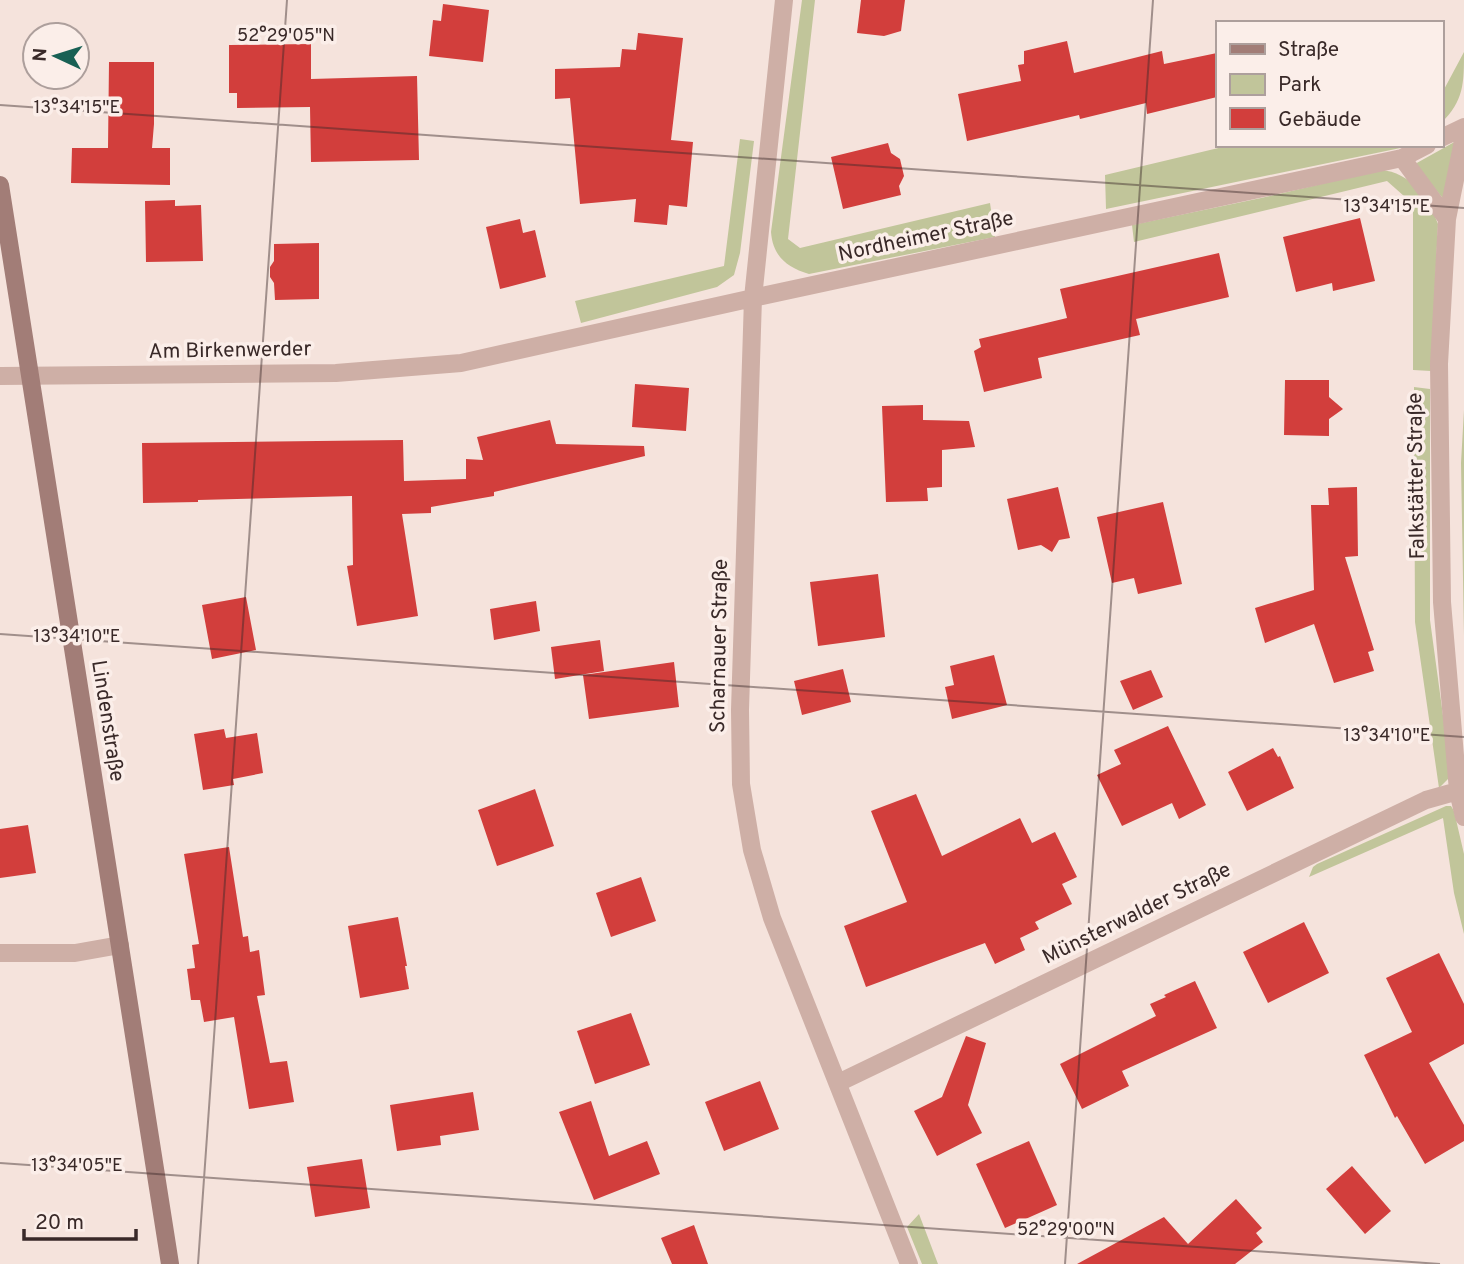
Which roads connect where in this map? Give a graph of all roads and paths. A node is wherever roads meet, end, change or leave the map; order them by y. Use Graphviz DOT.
graph roads {
  1 [pos="784,0"];
  2 [pos="1464,127"];
  3 [pos="1464,136"];
  4 [pos="1443,137"];
  5 [pos="1423,147"];
  6 [pos="1402,158"];
  7 [pos="0,186"];
  8 [pos="1447,219"];
  9 [pos="753,298"];
  10 [pos="461,363"];
  11 [pos="0,376"];
  12 [pos="29,376"];
  13 [pos="1458,791"];
  14 [pos="1464,817"];
  15 [pos="120,944"];
  16 [pos="0,953"];
  17 [pos="838,1083"];
  18 [pos="170,1264"];
  19 [pos="909,1264"];
  1 -- 9 [label="street, Scharnauer Straße"];
  2 -- 4 [label="street"];
  3 -- 8 [label="street, Falkstätter Straße"];
  5 -- 6 [label="street, Nordheimer Straße"];
  6 -- 8 [label="street"];
  6 -- 9 [label="street, Nordheimer Straße"];
  7 -- 12 [label="street, Lindenstraße"];
  8 -- 13 [label="street, Falkstätter Straße"];
  9 -- 10 [label="street, Nordheimer Straße"];
  9 -- 17 [label="street, Scharnauer Straße"];
  10 -- 12 [label="street, Am Birkenwerder"];
  11 -- 12 [label="street, Am Birkenwerder"];
  12 -- 15 [label="street, Lindenstraße"];
  13 -- 14 [label="street, Falkstätter Straße"];
  13 -- 17 [label="street, Münsterwalder Straße"];
  15 -- 16 [label="street"];
  15 -- 18 [label="street, Lindenstraße"];
  17 -- 19 [label="street, Scharnauer Straße"];
}
